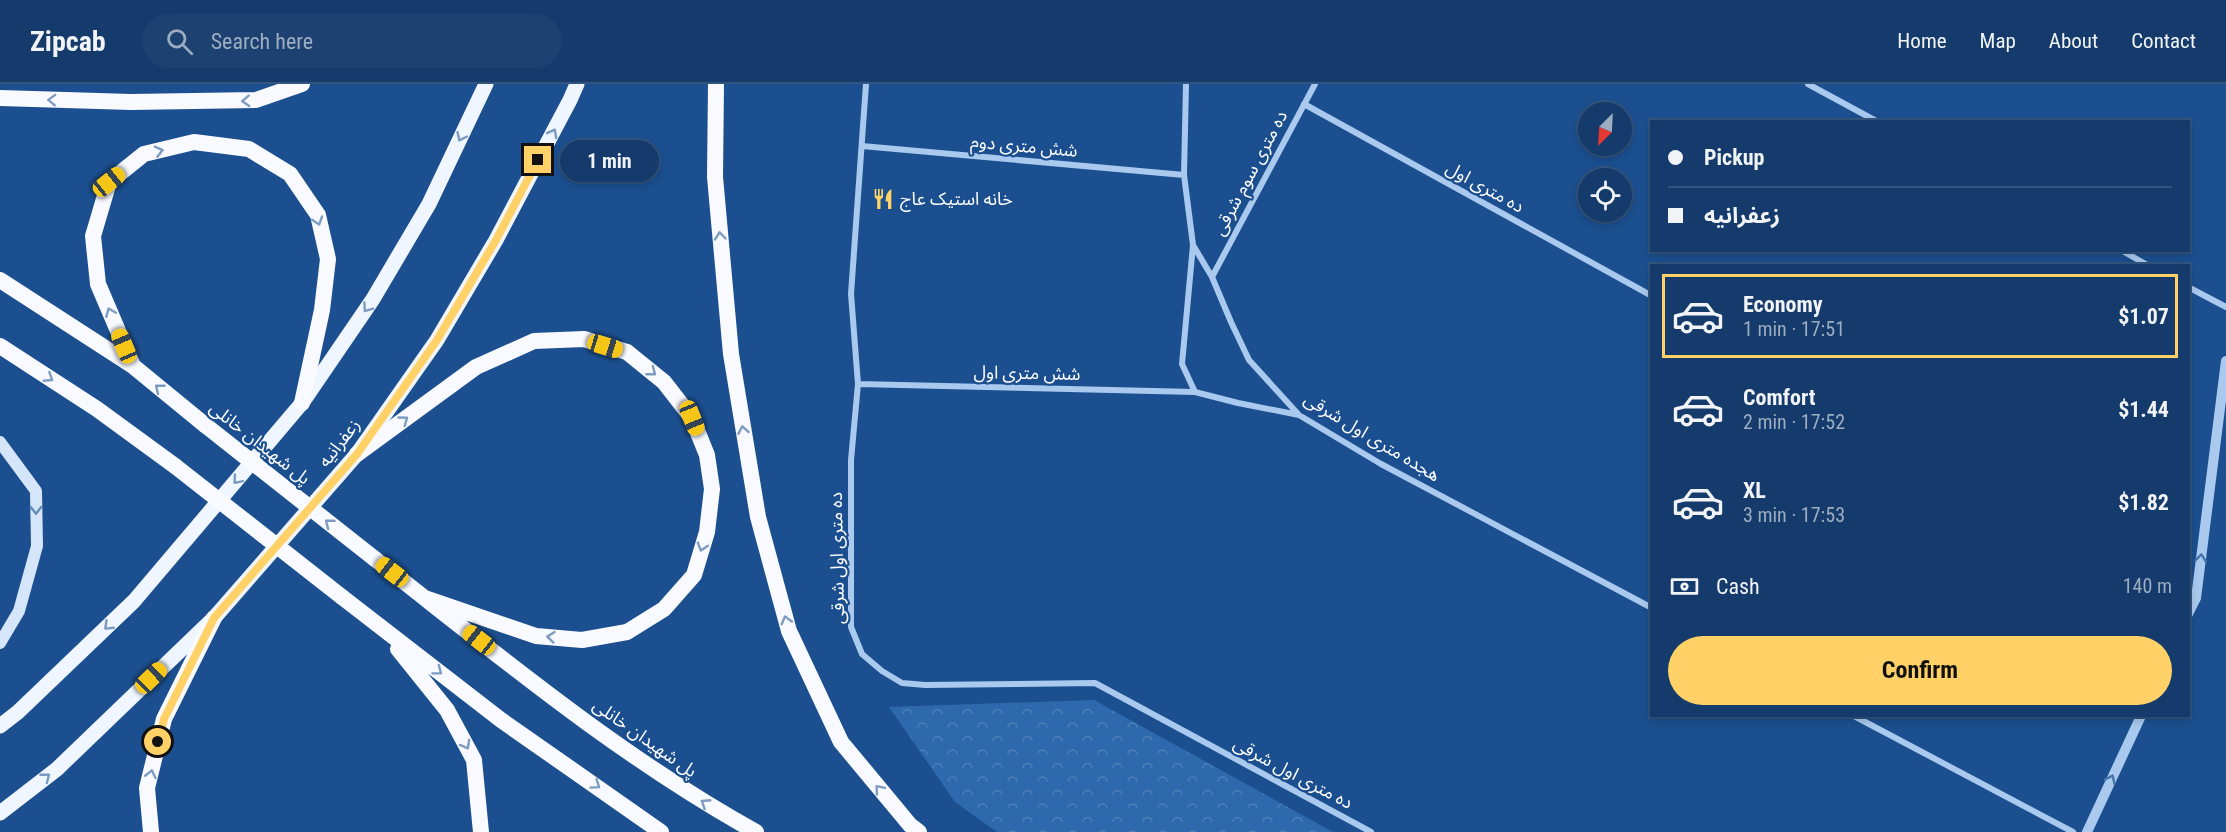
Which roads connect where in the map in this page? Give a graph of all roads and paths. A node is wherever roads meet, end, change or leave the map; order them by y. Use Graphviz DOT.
graph roads {
  1 [pos="302,84"];
  2 [pos="486,84"];
  3 [pos="577,84"];
  4 [pos="716,84"];
  5 [pos="866,84"];
  6 [pos="1186,84"];
  7 [pos="1315,84"];
  8 [pos="1808,84"];
  9 [pos="0,98"];
  10 [pos="1304,104"];
  11 [pos="1874,120"];
  12 [pos="862,146"];
  13 [pos="1184,175"];
  14 [pos="1193,245"];
  15 [pos="2124,252"];
  16 [pos="2146,264"];
  17 [pos="1212,277"];
  18 [pos="0,280"];
  19 [pos="2190,288"];
  20 [pos="1650,295"];
  21 [pos="2226,307"];
  22 [pos="0,346"];
  23 [pos="2226,361"];
  24 [pos="133,366"];
  25 [pos="858,384"];
  26 [pos="1195,392"];
  27 [pos="302,403"];
  28 [pos="1299,415"];
  29 [pos="0,442"];
  30 [pos="357,454"];
  31 [pos="2192,596"];
  32 [pos="425,598"];
  33 [pos="1650,607"];
  34 [pos="214,618"];
  35 [pos="383,629"];
  36 [pos="0,643"];
  37 [pos="1856,717"];
  38 [pos="2141,717"];
  39 [pos="0,726"];
  40 [pos="0,813"];
  41 [pos="151,832"];
  42 [pos="481,832"];
  43 [pos="662,832"];
  44 [pos="756,832"];
  45 [pos="919,832"];
  46 [pos="1371,832"];
  47 [pos="2073,832"];
  48 [pos="2086,832"];
  1 -- 9 [label="highway, one-way"];
  2 -- 27 [label="main road, one-way"];
  30 -- 3 [label="main road, زعفرانیه, one-way"];
  45 -- 4 [label="highway, one-way"];
  5 -- 12 [label="street, ده متری اول شرقی"];
  6 -- 13 [label="street, هجده متری اول شرقی"];
  7 -- 10 [label="street, ده متری سوم شرقی"];
  8 -- 11 [label="street"];
  10 -- 17 [label="street, ده متری سوم شرقی"];
  10 -- 20 [label="street, ده متری اول"];
  12 -- 13 [label="street, شش متری دوم"];
  12 -- 25 [label="street, ده متری اول شرقی"];
  13 -- 14 [label="street, هجده متری اول شرقی"];
  14 -- 17 [label="street, هجده متری اول شرقی"];
  14 -- 26 [label="street"];
  15 -- 16 [label="street"];
  17 -- 28 [label="street, هجده متری اول شرقی"];
  18 -- 24 [label="highway, پل شهیدان خانلی"];
  19 -- 21 [label="street"];
  22 -- 35 [label="highway, one-way, bridge"];
  31 -- 23 [label="street, one-way"];
  24 -- 27 [label="highway, one-way"];
  32 -- 24 [label="highway, پل شهیدان خانلی, one-way, bridge"];
  25 -- 26 [label="street, شش متری اول"];
  25 -- 46 [label="street, ده متری اول شرقی"];
  26 -- 28 [label="street, شش متری اول"];
  27 -- 39 [label="main road, one-way"];
  28 -- 33 [label="street, هجده متری اول شرقی"];
  29 -- 36 [label="main road, one-way"];
  30 -- 32 [label="highway, one-way"];
  30 -- 34 [label="main road, زعفرانیه"];
  44 -- 32 [label="highway, پل شهیدان خانلی, one-way"];
  40 -- 34 [label="main road, زعفرانیه, one-way"];
  41 -- 34 [label="highway, one-way"];
  35 -- 42 [label="highway, one-way"];
  35 -- 43 [label="highway, one-way"];
  37 -- 47 [label="street"];
  48 -- 38 [label="street, one-way"];
}
